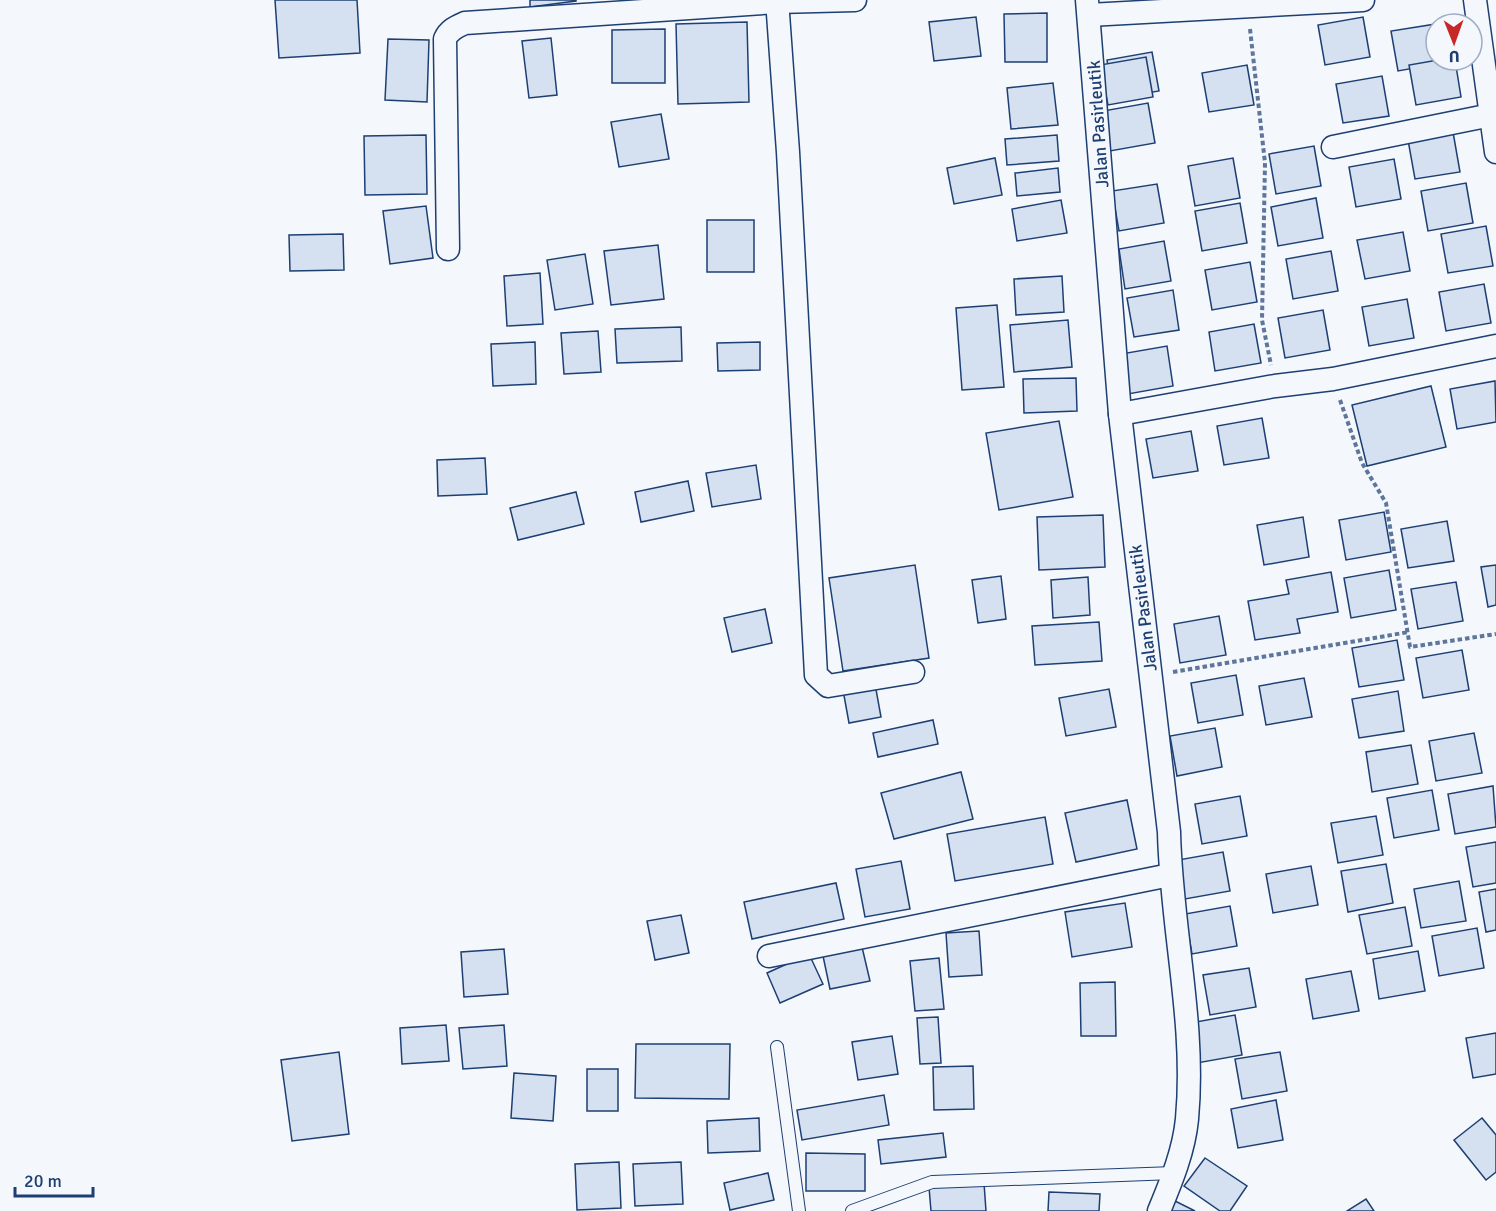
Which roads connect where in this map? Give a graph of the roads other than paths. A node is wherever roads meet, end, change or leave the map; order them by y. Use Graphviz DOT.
graph roads {
  1 [pos="855,0"];
  2 [pos="1363,0"];
  3 [pos="1475,0"];
  4 [pos="777,1"];
  5 [pos="1247,2"];
  6 [pos="599,7"];
  7 [pos="1088,7"];
  8 [pos="1493,115"];
  9 [pos="1333,147"];
  10 [pos="1496,152"];
  11 [pos="448,249"];
  12 [pos="1496,345"];
  13 [pos="1120,414"];
  14 [pos="913,672"];
  15 [pos="1170,875"];
  16 [pos="769,956"];
  17 [pos="777,1047"];
  18 [pos="1174,1173"];
  19 [pos="799,1211"];
  20 [pos="852,1211"];
  21 [pos="1159,1211"];
  1 -- 4 [label="street"];
  2 -- 5 [label="street"];
  3 -- 8 [label="street"];
  4 -- 6 [label="street"];
  4 -- 14 [label="street"];
  5 -- 7 [label="street"];
  6 -- 11 [label="street"];
  7 -- 13 [label="street, Jalan Pasirleutik"];
  8 -- 9 [label="street"];
  8 -- 10 [label="street"];
  12 -- 13 [label="street"];
  13 -- 15 [label="street, Jalan Pasirleutik"];
  15 -- 16 [label="street"];
  15 -- 18 [label="street, Jalan Pasirleutik"];
  17 -- 19 [label="lane"];
  18 -- 20 [label="lane"];
  18 -- 21 [label="street, Jalan Pasirleutik"];
}
